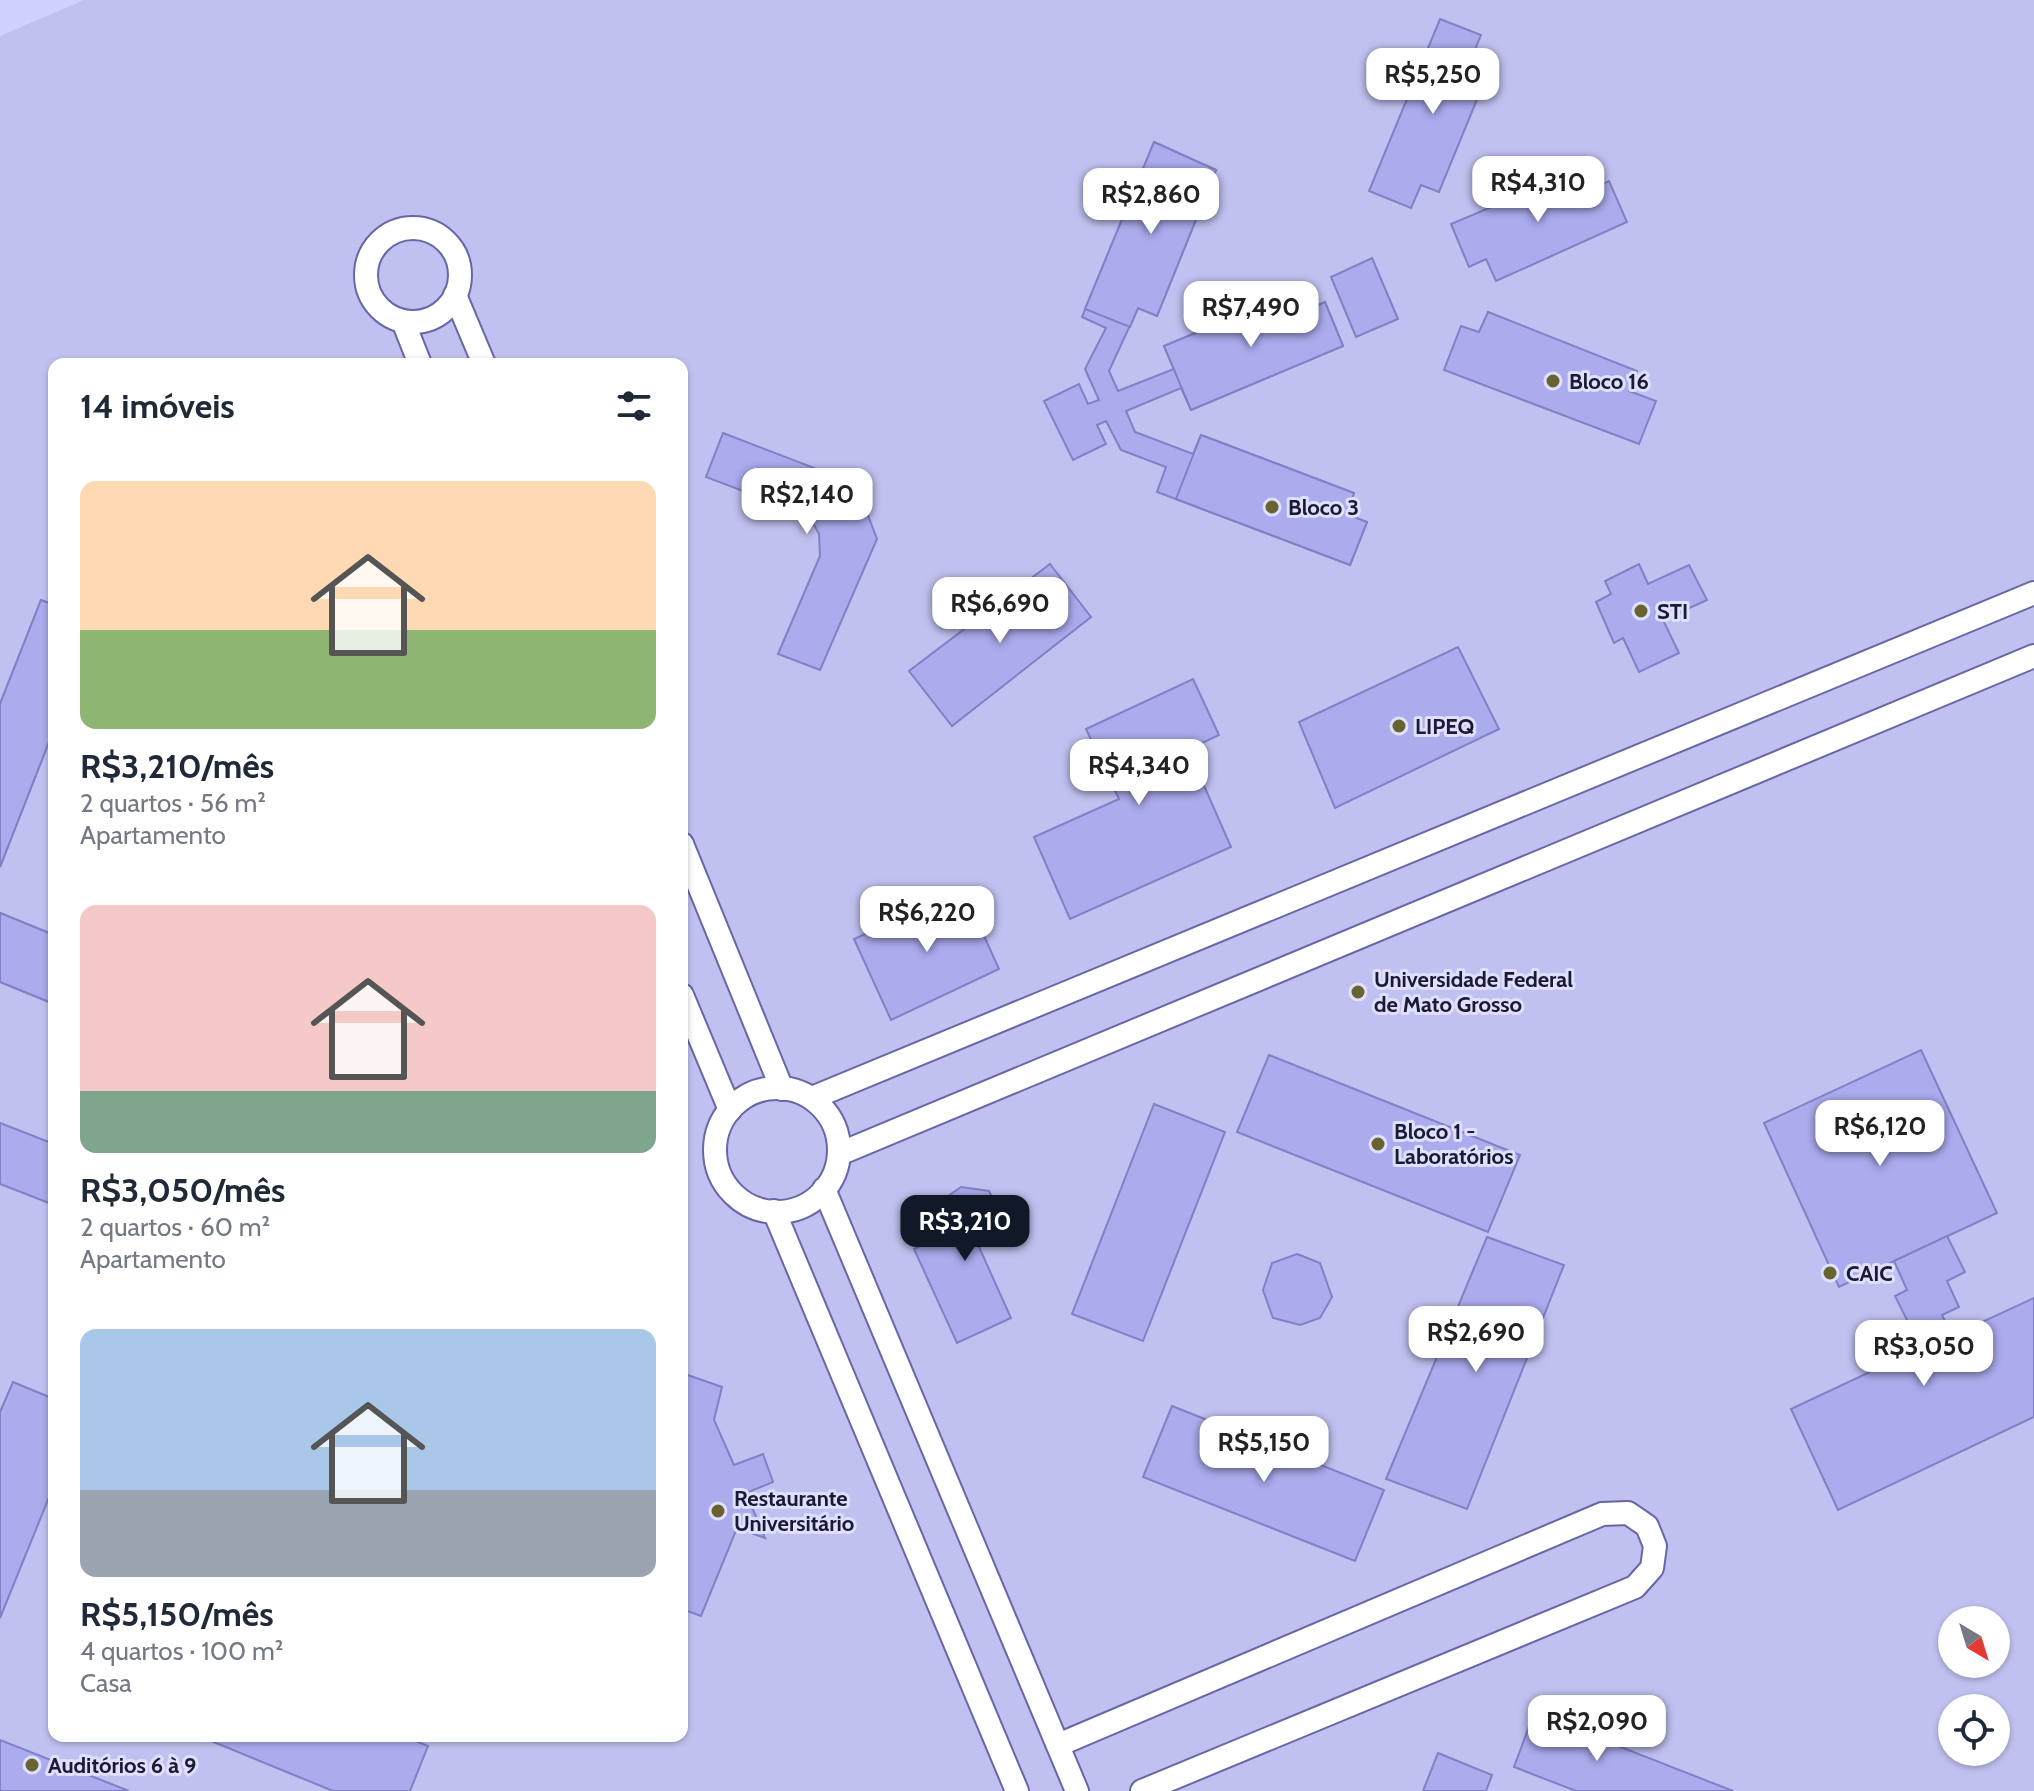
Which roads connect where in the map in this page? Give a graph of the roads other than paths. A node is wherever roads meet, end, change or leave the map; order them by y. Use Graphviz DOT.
graph roads {
  1 [pos="455,295"];
  2 [pos="403,321"];
  3 [pos="418,358"];
  4 [pos="481,358"];
  5 [pos="2034,593"];
  6 [pos="2034,656"];
  7 [pos="688,859"];
  8 [pos="688,1009"];
  9 [pos="782,1089"];
  10 [pos="812,1098"];
  11 [pos="730,1110"];
  12 [pos="839,1154"];
  13 [pos="824,1189"];
  14 [pos="774,1211"];
  15 [pos="1058,1745"];
  16 [pos="1017,1791"];
  17 [pos="1077,1791"];
  18 [pos="1142,1791"];
  1 -- 2 [label="lane"];
  1 -- 2 [label="lane"];
  1 -- 4 [label="lane"];
  2 -- 3 [label="lane"];
  5 -- 10 [label="lane"];
  6 -- 12 [label="lane"];
  7 -- 9 [label="lane"];
  8 -- 11 [label="lane"];
  9 -- 10 [label="lane"];
  9 -- 11 [label="lane"];
  10 -- 12 [label="lane"];
  11 -- 14 [label="lane"];
  12 -- 13 [label="lane"];
  13 -- 14 [label="lane"];
  13 -- 15 [label="lane"];
  14 -- 16 [label="lane"];
  15 -- 17 [label="lane"];
  15 -- 18 [label="lane"];
}
